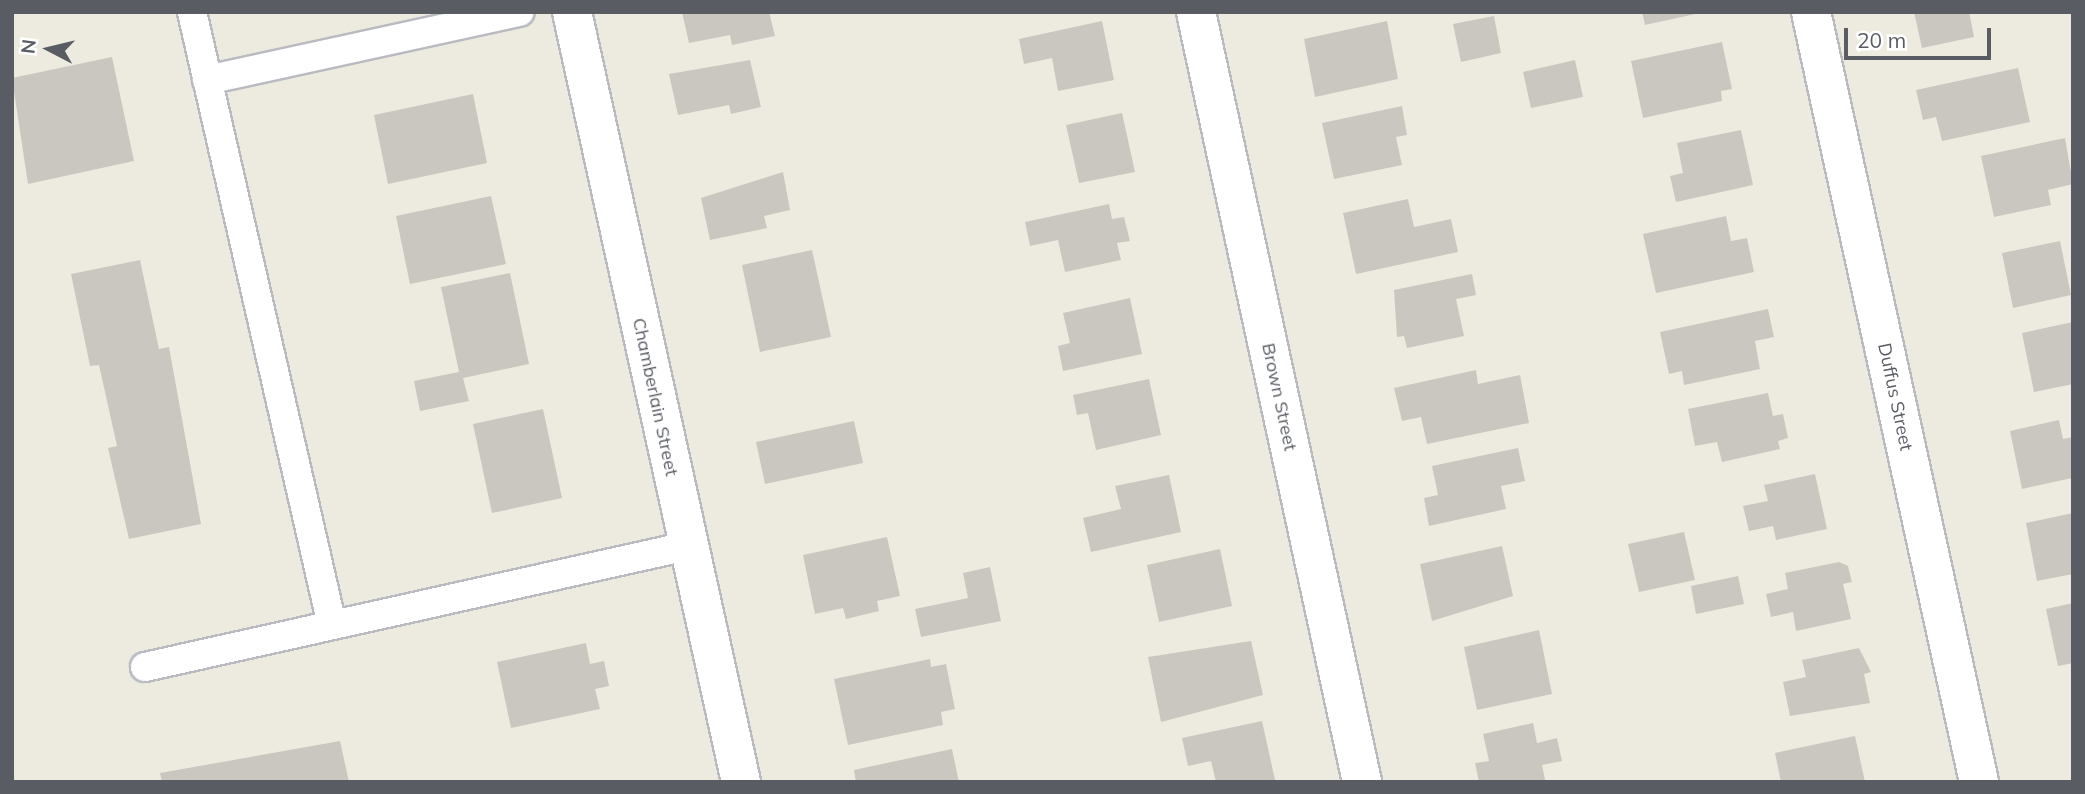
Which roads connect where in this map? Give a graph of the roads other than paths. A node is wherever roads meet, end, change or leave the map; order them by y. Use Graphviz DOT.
graph roads {
  1 [pos="192,12"];
  2 [pos="520,12"];
  3 [pos="572,12"];
  4 [pos="1196,12"];
  5 [pos="1811,12"];
  6 [pos="207,80"];
  7 [pos="687,546"];
  8 [pos="331,621"];
  9 [pos="145,667"];
  10 [pos="741,782"];
  11 [pos="1362,782"];
  12 [pos="1979,782"];
  1 -- 6 [label="lane"];
  2 -- 6 [label="lane"];
  3 -- 7 [label="street, Chamberlain Street"];
  4 -- 11 [label="street, Brown Street"];
  5 -- 12 [label="street, Duffus Street"];
  6 -- 8 [label="lane"];
  7 -- 8 [label="lane"];
  7 -- 10 [label="street, Chamberlain Street"];
  8 -- 9 [label="lane"];
}
